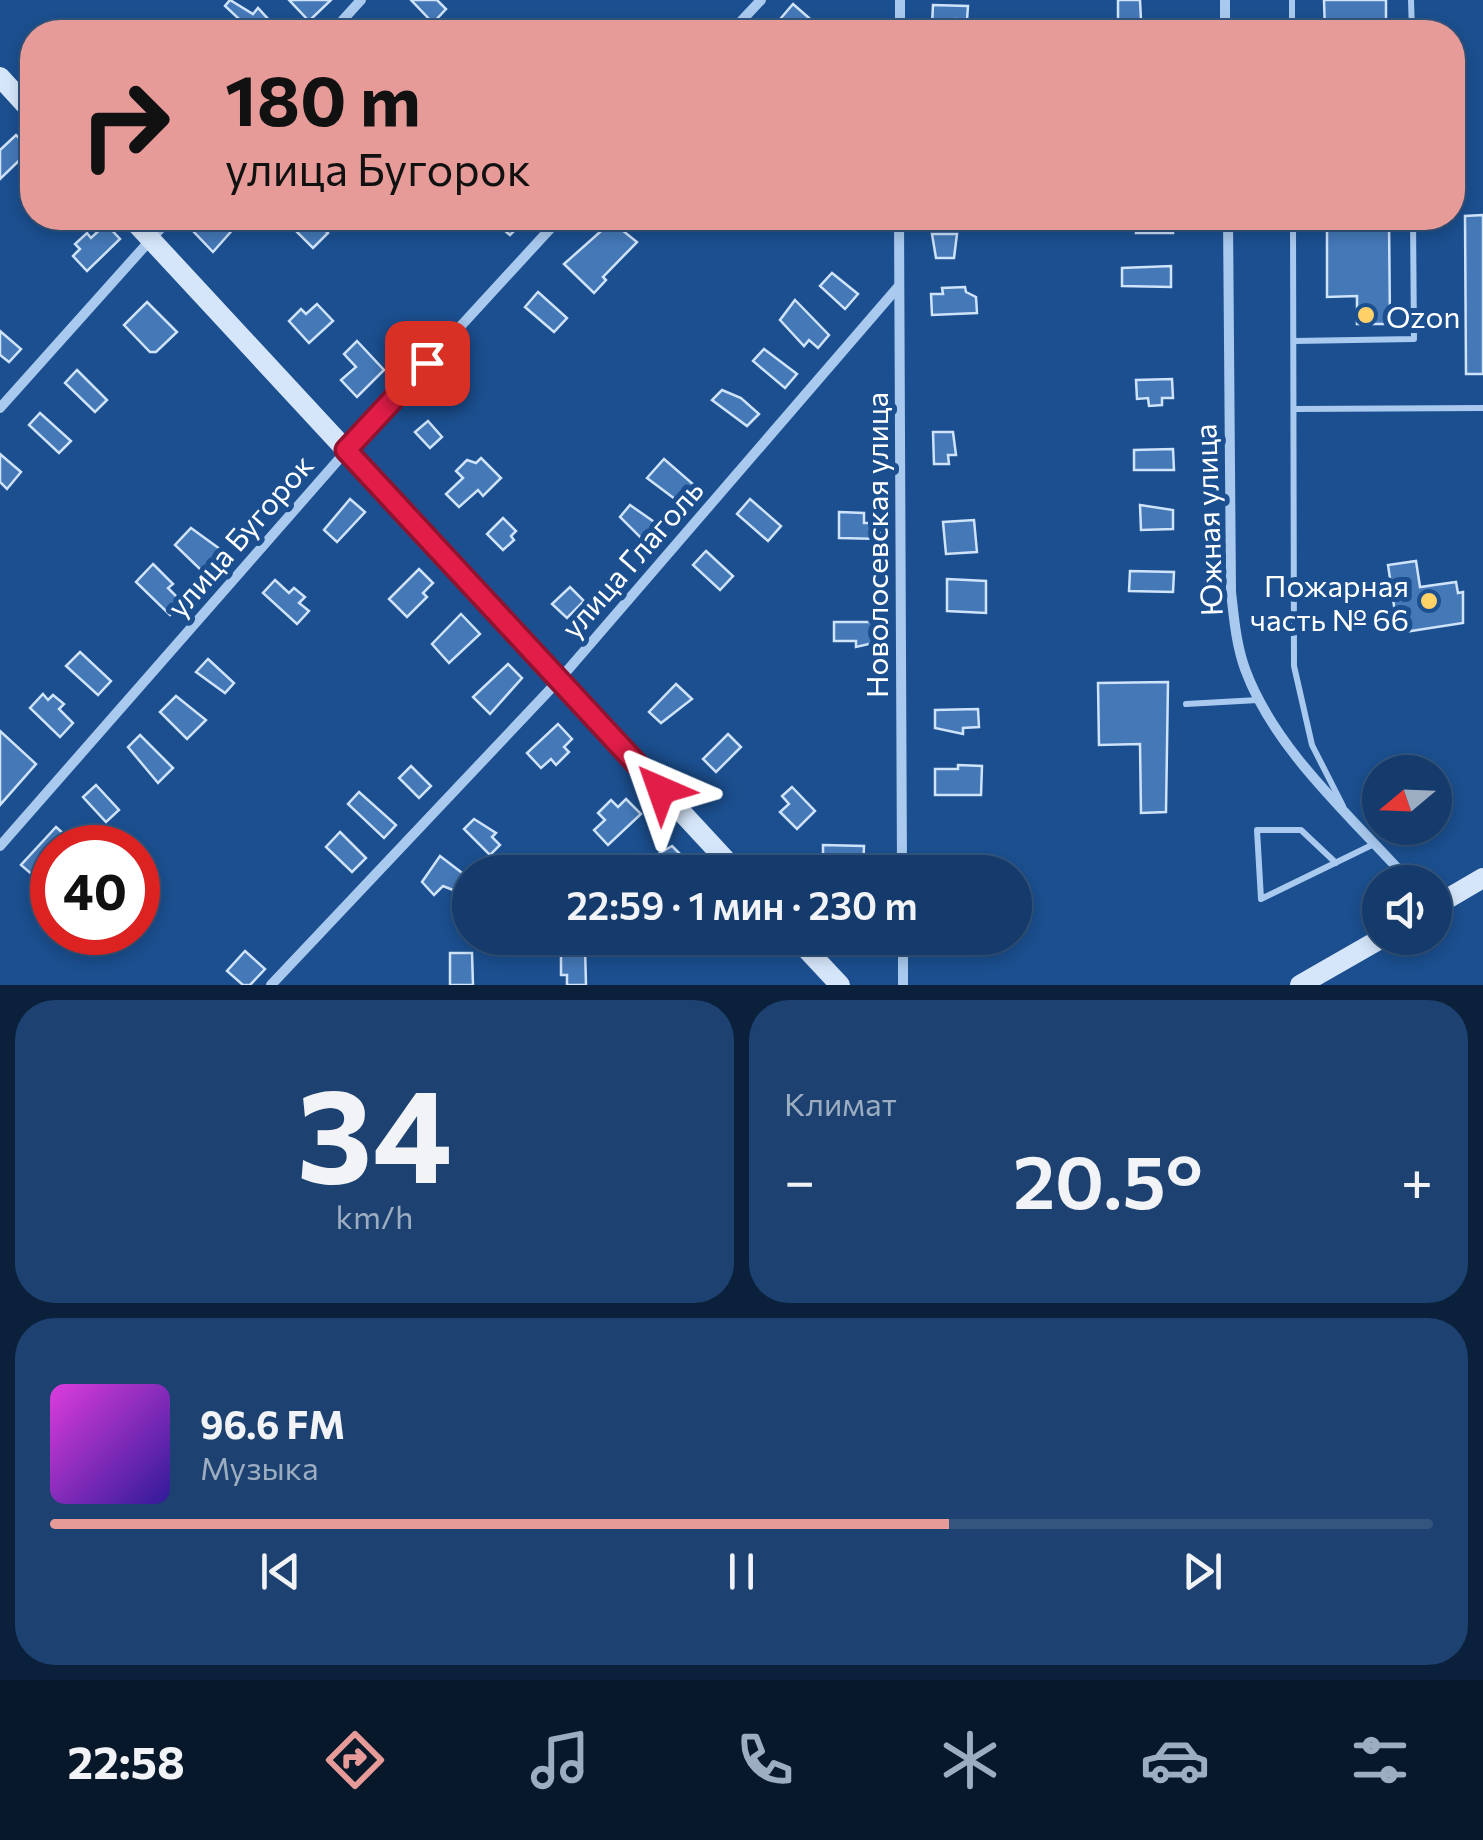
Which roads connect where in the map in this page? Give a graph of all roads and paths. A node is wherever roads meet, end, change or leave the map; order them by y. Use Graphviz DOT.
graph roads {
  1 [pos="361,0"];
  2 [pos="761,0"];
  3 [pos="343,20"];
  4 [pos="742,20"];
  5 [pos="0,76"];
  6 [pos="20,98"];
  7 [pos="142,230"];
  8 [pos="159,230"];
  9 [pos="549,230"];
  10 [pos="898,230"];
  11 [pos="1228,230"];
  12 [pos="1293,230"];
  13 [pos="1413,230"];
  14 [pos="151,239"];
  15 [pos="898,286"];
  16 [pos="1294,341"];
  17 [pos="0,408"];
  18 [pos="1483,408"];
  19 [pos="1294,409"];
  20 [pos="346,450"];
  21 [pos="560,679"];
  22 [pos="1260,700"];
  23 [pos="1186,704"];
  24 [pos="1345,810"];
  25 [pos="1362,829"];
  26 [pos="1373,845"];
  27 [pos="1376,845"];
  28 [pos="0,846"];
  29 [pos="721,855"];
  30 [pos="902,855"];
  31 [pos="1336,864"];
  32 [pos="1394,865"];
  33 [pos="1483,878"];
  34 [pos="1452,896"];
  35 [pos="1362,949"];
  36 [pos="812,955"];
  37 [pos="903,955"];
  38 [pos="270,985"];
  39 [pos="840,985"];
  40 [pos="903,985"];
  41 [pos="1300,985"];
  1 -- 3 [label="street"];
  2 -- 4 [label="street"];
  5 -- 6 [label="street"];
  7 -- 14 [label="street"];
  8 -- 14 [label="street"];
  9 -- 20 [label="street, улица Бугорок"];
  10 -- 15 [label="street, Новолосевская улица"];
  11 -- 22 [label="street, Южная улица"];
  12 -- 16 [label="lane"];
  13 -- 16 [label="lane"];
  14 -- 17 [label="street"];
  14 -- 20 [label="street"];
  15 -- 21 [label="street, улица Глаголь"];
  15 -- 30 [label="street, Новолосевская улица"];
  16 -- 19 [label="lane"];
  18 -- 19 [label="lane"];
  19 -- 24 [label="lane"];
  20 -- 21 [label="street"];
  20 -- 28 [label="street, улица Бугорок"];
  21 -- 29 [label="street"];
  21 -- 38 [label="street, улица Глаголь"];
  22 -- 23 [label="lane"];
  22 -- 24 [label="street, Южная улица"];
  24 -- 25 [label="street, Южная улица"];
  26 -- 31 [label="lane"];
  27 -- 32 [label="street, Южная улица"];
  31 -- 31 [label="lane"];
  33 -- 34 [label="street"];
  35 -- 41 [label="street"];
  36 -- 39 [label="street"];
  37 -- 40 [label="street"];
}
